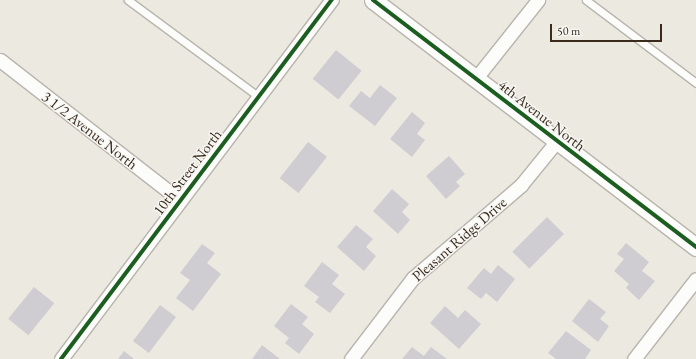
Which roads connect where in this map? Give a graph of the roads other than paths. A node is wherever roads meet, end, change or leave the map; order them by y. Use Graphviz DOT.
graph roads {
  1 [pos="128,0"];
  2 [pos="332,0"];
  3 [pos="373,0"];
  4 [pos="538,0"];
  5 [pos="586,0"];
  6 [pos="0,60"];
  7 [pos="476,78"];
  8 [pos="696,84"];
  9 [pos="258,97"];
  10 [pos="556,142"];
  11 [pos="180,200"];
  12 [pos="696,247"];
  13 [pos="696,279"];
  14 [pos="61,359"];
  15 [pos="351,359"];
  16 [pos="634,359"];
  1 -- 9 [label="lane"];
  2 -- 9 [label="street, 10th Street North"];
  3 -- 7 [label="street, 4th Avenue North"];
  4 -- 7 [label="street"];
  5 -- 8 [label="lane"];
  6 -- 11 [label="street, 3 1/2 Avenue North"];
  7 -- 10 [label="street, 4th Avenue North"];
  9 -- 11 [label="street, 10th Street North"];
  10 -- 12 [label="street, 4th Avenue North"];
  10 -- 15 [label="street, Pleasant Ridge Drive"];
  11 -- 14 [label="street, 10th Street North"];
  13 -- 16 [label="street"];
}
